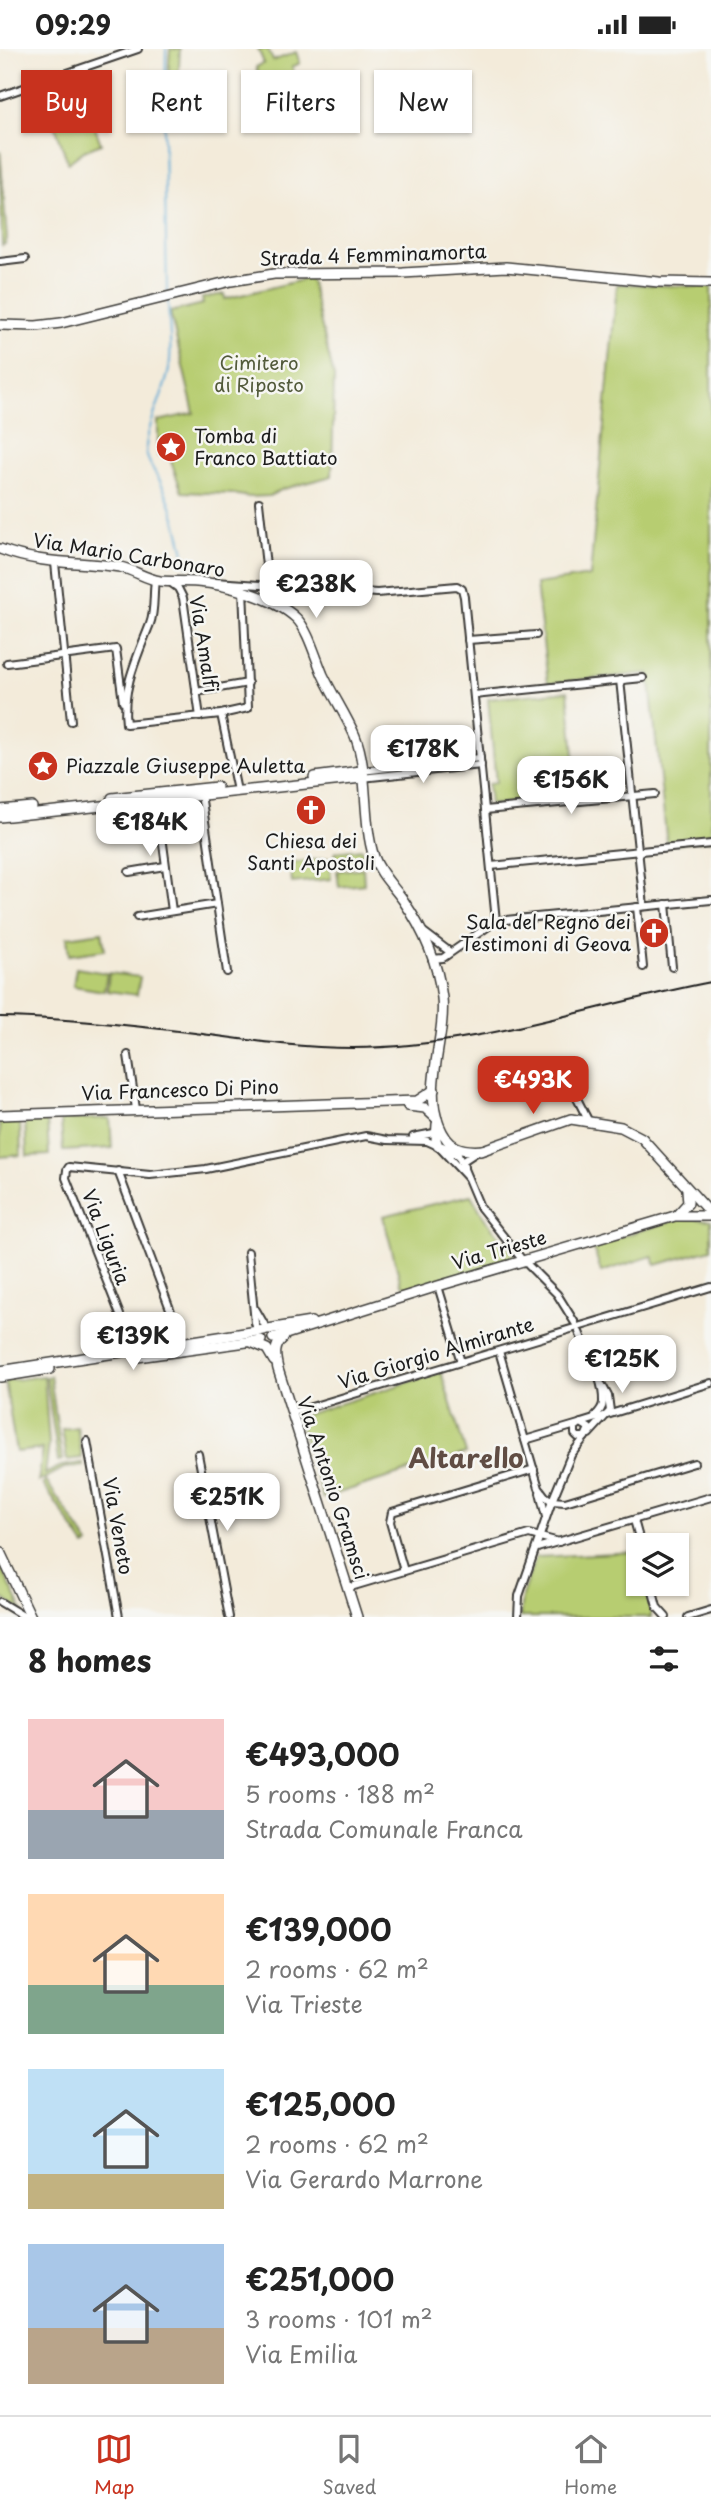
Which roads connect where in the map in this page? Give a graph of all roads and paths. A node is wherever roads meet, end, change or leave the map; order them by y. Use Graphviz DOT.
graph roads {
  1 [pos="138,49"];
  2 [pos="0,96"];
  3 [pos="25,259"];
  4 [pos="0,261"];
  5 [pos="711,283"];
  6 [pos="0,325"];
  7 [pos="259,502"];
  8 [pos="0,549"];
  9 [pos="55,563"];
  10 [pos="155,580"];
  11 [pos="169,582"];
  12 [pos="268,585"];
  13 [pos="244,587"];
  14 [pos="281,587"];
  15 [pos="277,606"];
  16 [pos="536,635"];
  17 [pos="468,640"];
  18 [pos="63,656"];
  19 [pos="8,663"];
  20 [pos="643,678"];
  21 [pos="620,680"];
  22 [pos="248,683"];
  23 [pos="196,692"];
  24 [pos="474,695"];
  25 [pos="123,704"];
  26 [pos="221,714"];
  27 [pos="200,717"];
  28 [pos="71,721"];
  29 [pos="480,762"];
  30 [pos="361,774"];
  31 [pos="237,788"];
  32 [pos="169,792"];
  33 [pos="200,792"];
  34 [pos="655,794"];
  35 [pos="632,796"];
  36 [pos="156,800"];
  37 [pos="0,810"];
  38 [pos="485,810"];
  39 [pos="0,817"];
  40 [pos="711,844"];
  41 [pos="638,851"];
  42 [pos="166,866"];
  43 [pos="491,866"];
  44 [pos="129,872"];
  45 [pos="711,900"];
  46 [pos="217,904"];
  47 [pos="666,904"];
  48 [pos="640,907"];
  49 [pos="172,911"];
  50 [pos="137,917"];
  51 [pos="496,921"];
  52 [pos="421,930"];
  53 [pos="447,953"];
  54 [pos="432,958"];
  55 [pos="643,967"];
  56 [pos="672,967"];
  57 [pos="227,972"];
  58 [pos="438,981"];
  59 [pos="128,1055"];
  60 [pos="568,1081"];
  61 [pos="435,1090"];
  62 [pos="421,1103"];
  63 [pos="435,1103"];
  64 [pos="136,1109"];
  65 [pos="0,1115"];
  66 [pos="588,1120"];
  67 [pos="438,1127"];
  68 [pos="400,1139"];
  69 [pos="438,1146"];
  70 [pos="456,1151"];
  71 [pos="479,1152"];
  72 [pos="464,1169"];
  73 [pos="118,1171"];
  74 [pos="467,1177"];
  75 [pos="687,1190"];
  76 [pos="700,1204"];
  77 [pos="686,1211"];
  78 [pos="711,1215"];
  79 [pos="248,1252"];
  80 [pos="520,1257"];
  81 [pos="528,1265"];
  82 [pos="438,1286"];
  83 [pos="711,1287"];
  84 [pos="333,1318"];
  85 [pos="575,1323"];
  86 [pos="579,1332"];
  87 [pos="266,1338"];
  88 [pos="184,1347"];
  89 [pos="499,1351"];
  90 [pos="135,1354"];
  91 [pos="461,1362"];
  92 [pos="0,1371"];
  93 [pos="0,1377"];
  94 [pos="599,1381"];
  95 [pos="711,1384"];
  96 [pos="608,1396"];
  97 [pos="628,1408"];
  98 [pos="291,1413"];
  99 [pos="608,1414"];
  100 [pos="593,1418"];
  101 [pos="580,1423"];
  102 [pos="586,1436"];
  103 [pos="525,1440"];
  104 [pos="87,1441"];
  105 [pos="198,1454"];
  106 [pos="694,1463"];
  107 [pos="534,1469"];
  108 [pos="539,1488"];
  109 [pos="711,1497"];
  110 [pos="552,1501"];
  111 [pos="546,1519"];
  112 [pos="634,1520"];
  113 [pos="637,1533"];
  114 [pos="541,1536"];
  115 [pos="559,1542"];
  116 [pos="537,1548"];
  117 [pos="0,1552"];
  118 [pos="404,1571"];
  119 [pos="347,1588"];
  120 [pos="654,1596"];
  121 [pos="0,1602"];
  122 [pos="711,1610"];
  123 [pos="25,1617"];
  124 [pos="31,1617"];
  125 [pos="119,1617"];
  126 [pos="229,1617"];
  127 [pos="357,1617"];
  128 [pos="518,1617"];
  129 [pos="666,1617"];
  130 [pos="688,1617"];
  1 -- 2 [label="street"];
  3 -- 4 [label="street"];
  5 -- 6 [label="street, Strada 4 Femminamorta"];
  7 -- 12 [label="street"];
  8 -- 9 [label="street, Via Mario Carbonaro"];
  9 -- 10 [label="street, Via Mario Carbonaro"];
  9 -- 18 [label="street"];
  10 -- 11 [label="street, Via Mario Carbonaro"];
  10 -- 25 [label="street"];
  11 -- 13 [label="street, Via Mario Carbonaro"];
  11 -- 23 [label="street, Via Amalfi"];
  12 -- 13 [label="street"];
  12 -- 14 [label="street"];
  13 -- 15 [label="street, Via Mario Carbonaro"];
  13 -- 22 [label="street"];
  14 -- 15 [label="street"];
  14 -- 17 [label="street"];
  15 -- 30 [label="street, Via Mario Carbonaro"];
  16 -- 17 [label="street"];
  17 -- 24 [label="street"];
  18 -- 19 [label="street"];
  18 -- 25 [label="street"];
  18 -- 28 [label="street"];
  20 -- 21 [label="street"];
  21 -- 24 [label="street"];
  21 -- 35 [label="street"];
  22 -- 23 [label="street"];
  22 -- 26 [label="street"];
  23 -- 27 [label="street, Via Amalfi"];
  24 -- 29 [label="street"];
  25 -- 27 [label="street"];
  26 -- 27 [label="street"];
  26 -- 31 [label="street"];
  29 -- 30 [label="street"];
  29 -- 38 [label="street"];
  30 -- 31 [label="street"];
  30 -- 52 [label="street, Via Mario Carbonaro"];
  31 -- 33 [label="street"];
  32 -- 33 [label="street"];
  32 -- 36 [label="street"];
  32 -- 37 [label="street"];
  33 -- 36 [label="street"];
  33 -- 46 [label="street"];
  34 -- 35 [label="street"];
  35 -- 38 [label="street"];
  35 -- 41 [label="street"];
  36 -- 39 [label="street"];
  36 -- 42 [label="street"];
  38 -- 43 [label="street"];
  40 -- 41 [label="street"];
  41 -- 43 [label="street"];
  41 -- 48 [label="street"];
  42 -- 44 [label="street"];
  42 -- 49 [label="street"];
  43 -- 51 [label="street"];
  45 -- 47 [label="street"];
  46 -- 49 [label="street"];
  46 -- 57 [label="street"];
  47 -- 48 [label="street"];
  47 -- 56 [label="street"];
  48 -- 51 [label="street"];
  48 -- 55 [label="street"];
  49 -- 50 [label="street"];
  51 -- 53 [label="street"];
  52 -- 53 [label="street"];
  52 -- 54 [label="street, Via Mario Carbonaro"];
  53 -- 54 [label="street"];
  53 -- 54 [label="street"];
  53 -- 58 [label="street"];
  54 -- 58 [label="street, Via Mario Carbonaro"];
  58 -- 61 [label="street, Via Mario Carbonaro"];
  59 -- 64 [label="street"];
  60 -- 66 [label="street"];
  61 -- 62 [label="street"];
  61 -- 63 [label="street, Via Mario Carbonaro"];
  62 -- 63 [label="street, Via Francesco Di Pino"];
  62 -- 64 [label="street, Via Francesco Di Pino"];
  62 -- 67 [label="street"];
  63 -- 67 [label="street, Via Mario Carbonaro"];
  64 -- 65 [label="street, Via Francesco Di Pino"];
  66 -- 71 [label="street"];
  66 -- 75 [label="street"];
  67 -- 68 [label="street"];
  67 -- 69 [label="street, Via Mario Carbonaro"];
  67 -- 70 [label="street"];
  68 -- 69 [label="street"];
  68 -- 73 [label="street"];
  69 -- 70 [label="street"];
  69 -- 74 [label="street"];
  70 -- 71 [label="street"];
  70 -- 72 [label="street"];
  71 -- 72 [label="street"];
  72 -- 74 [label="street"];
  73 -- 88 [label="street"];
  73 -- 90 [label="street, Via Liguria"];
  74 -- 80 [label="street"];
  75 -- 76 [label="street"];
  75 -- 77 [label="street"];
  76 -- 77 [label="street"];
  76 -- 78 [label="street"];
  77 -- 78 [label="street"];
  77 -- 82 [label="street, Via Trieste"];
  79 -- 87 [label="street"];
  81 -- 85 [label="street"];
  82 -- 84 [label="street, Via Trieste"];
  82 -- 91 [label="street"];
  83 -- 89 [label="street, Via Giorgio Almirante"];
  84 -- 87 [label="street"];
  84 -- 87 [label="street"];
  86 -- 94 [label="street"];
  87 -- 88 [label="street"];
  87 -- 88 [label="street"];
  87 -- 98 [label="street, Via Antonio Gramsci"];
  88 -- 90 [label="street"];
  89 -- 91 [label="street, Via Giorgio Almirante"];
  89 -- 103 [label="street"];
  90 -- 92 [label="street"];
  90 -- 93 [label="street"];
  91 -- 98 [label="street, Via Giorgio Almirante"];
  94 -- 96 [label="street"];
  94 -- 100 [label="street"];
  95 -- 97 [label="street"];
  96 -- 97 [label="street"];
  96 -- 99 [label="street"];
  97 -- 99 [label="street"];
  98 -- 119 [label="street, Via Antonio Gramsci"];
  99 -- 100 [label="street"];
  99 -- 102 [label="street"];
  100 -- 101 [label="street"];
  101 -- 102 [label="street"];
  101 -- 102 [label="street"];
  101 -- 103 [label="street"];
  102 -- 110 [label="street"];
  103 -- 107 [label="street"];
  104 -- 125 [label="street, Via Veneto"];
  105 -- 126 [label="street"];
  106 -- 110 [label="street"];
  107 -- 108 [label="street"];
  107 -- 118 [label="street"];
  108 -- 110 [label="street"];
  108 -- 111 [label="street"];
  109 -- 112 [label="street"];
  110 -- 111 [label="street"];
  111 -- 114 [label="street"];
  112 -- 113 [label="street"];
  112 -- 115 [label="street"];
  114 -- 115 [label="street"];
  114 -- 116 [label="street"];
  114 -- 118 [label="street"];
  115 -- 116 [label="street"];
  116 -- 128 [label="street"];
  117 -- 124 [label="street"];
  118 -- 119 [label="street"];
  119 -- 127 [label="street, Via Antonio Gramsci"];
  120 -- 129 [label="street"];
  121 -- 123 [label="street"];
  122 -- 130 [label="street"];
}
